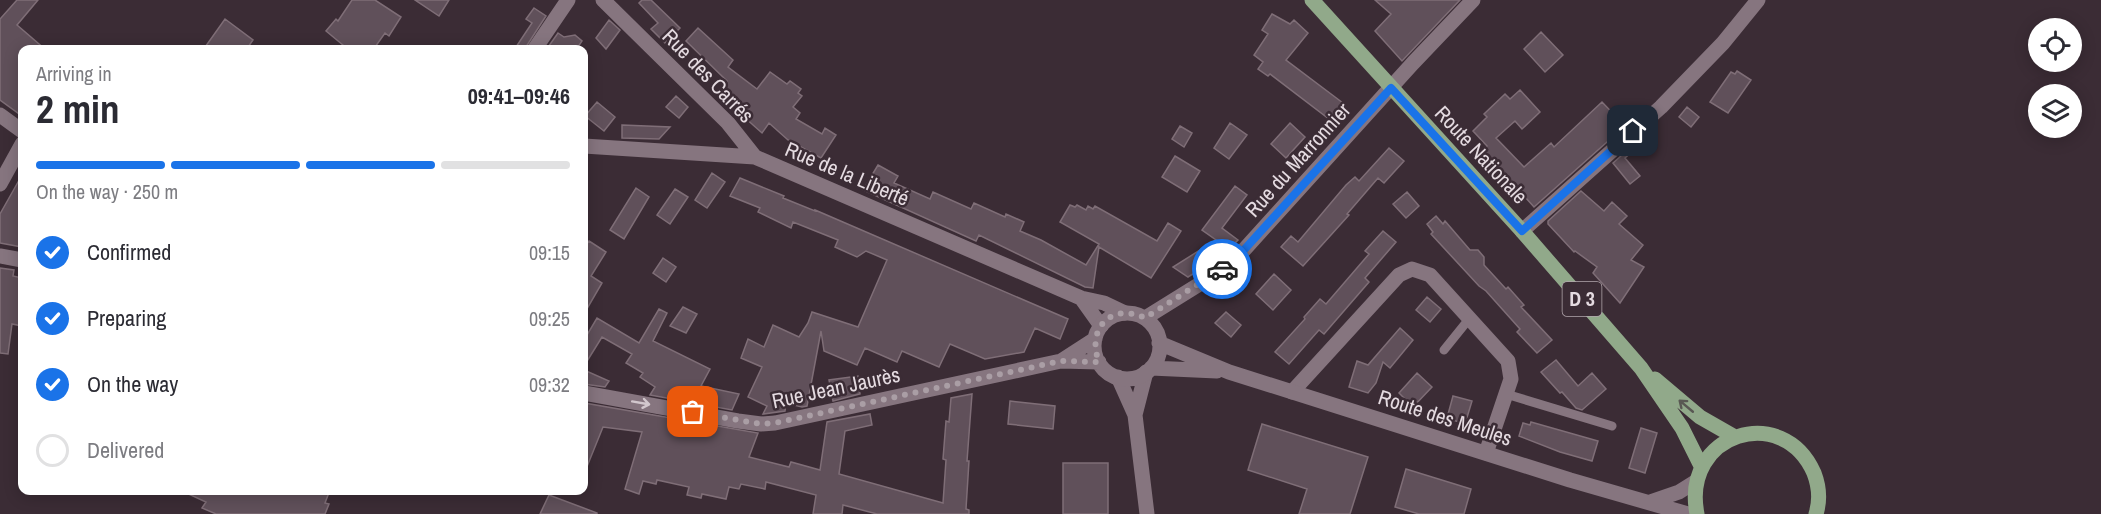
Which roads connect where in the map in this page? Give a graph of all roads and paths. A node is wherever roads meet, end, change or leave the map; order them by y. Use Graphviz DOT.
graph roads {
  1 [pos="567,0"];
  2 [pos="603,0"];
  3 [pos="1312,0"];
  4 [pos="1473,0"];
  5 [pos="1758,0"];
  6 [pos="537,45"];
  7 [pos="1391,88"];
  8 [pos="0,115"];
  9 [pos="18,128"];
  10 [pos="588,146"];
  11 [pos="18,151"];
  12 [pos="755,157"];
  13 [pos="0,184"];
  14 [pos="1522,231"];
  15 [pos="0,256"];
  16 [pos="18,259"];
  17 [pos="1080,298"];
  18 [pos="1125,313"];
  19 [pos="1145,318"];
  20 [pos="1469,319"];
  21 [pos="1098,333"];
  22 [pos="1159,343"];
  23 [pos="1444,350"];
  24 [pos="1061,361"];
  25 [pos="1099,362"];
  26 [pos="1641,368"];
  27 [pos="1148,370"];
  28 [pos="1228,372"];
  29 [pos="1118,377"];
  30 [pos="1292,392"];
  31 [pos="588,394"];
  32 [pos="1506,394"];
  33 [pos="1136,416"];
  34 [pos="1612,426"];
  35 [pos="1735,437"];
  36 [pos="1486,453"];
  37 [pos="1701,466"];
  38 [pos="1695,482"];
  39 [pos="1650,502"];
  40 [pos="1147,514"];
  41 [pos="1688,514"];
  42 [pos="1697,514"];
  43 [pos="1816,514"];
  1 -- 6 [label="street"];
  2 -- 12 [label="street, Rue des Carrés"];
  3 -- 7 [label="main road, Route Nationale / D 3"];
  4 -- 7 [label="street, Rue du Marronnier"];
  5 -- 14 [label="street"];
  7 -- 14 [label="main road, Route Nationale / D 3"];
  7 -- 19 [label="street, Rue du Marronnier"];
  8 -- 9 [label="street"];
  10 -- 12 [label="street, Rue de la Liberté"];
  11 -- 13 [label="street"];
  12 -- 17 [label="street, Rue de la Liberté"];
  14 -- 26 [label="main road, Route Nationale / D 3"];
  15 -- 16 [label="street"];
  17 -- 18 [label="street, Rue de la Liberté"];
  17 -- 21 [label="street, Rue de la Liberté"];
  18 -- 19 [label="street"];
  18 -- 21 [label="street"];
  19 -- 22 [label="street"];
  20 -- 23 [label="lane"];
  20 -- 30 [label="street"];
  20 -- 32 [label="street"];
  21 -- 24 [label="street, Rue Jean Jaurès"];
  21 -- 25 [label="street"];
  22 -- 27 [label="street"];
  22 -- 28 [label="street, Route des Meules"];
  24 -- 25 [label="street, Rue Jean Jaurès"];
  31 -- 24 [label="street, Rue Jean Jaurès, one-way"];
  25 -- 29 [label="street"];
  35 -- 26 [label="main road, D 3, one-way"];
  26 -- 37 [label="main road, D 3"];
  27 -- 28 [label="street, Route des Meules"];
  27 -- 29 [label="street"];
  27 -- 33 [label="street"];
  28 -- 30 [label="street, Route des Meules"];
  29 -- 33 [label="street"];
  30 -- 36 [label="street, Route des Meules"];
  32 -- 34 [label="lane"];
  32 -- 36 [label="street"];
  33 -- 40 [label="street"];
  35 -- 37 [label="main road"];
  35 -- 43 [label="main road"];
  36 -- 39 [label="street, Route des Meules"];
  37 -- 38 [label="main road"];
  38 -- 39 [label="street"];
  38 -- 42 [label="main road"];
  39 -- 41 [label="street, Route des Meules"];
}
